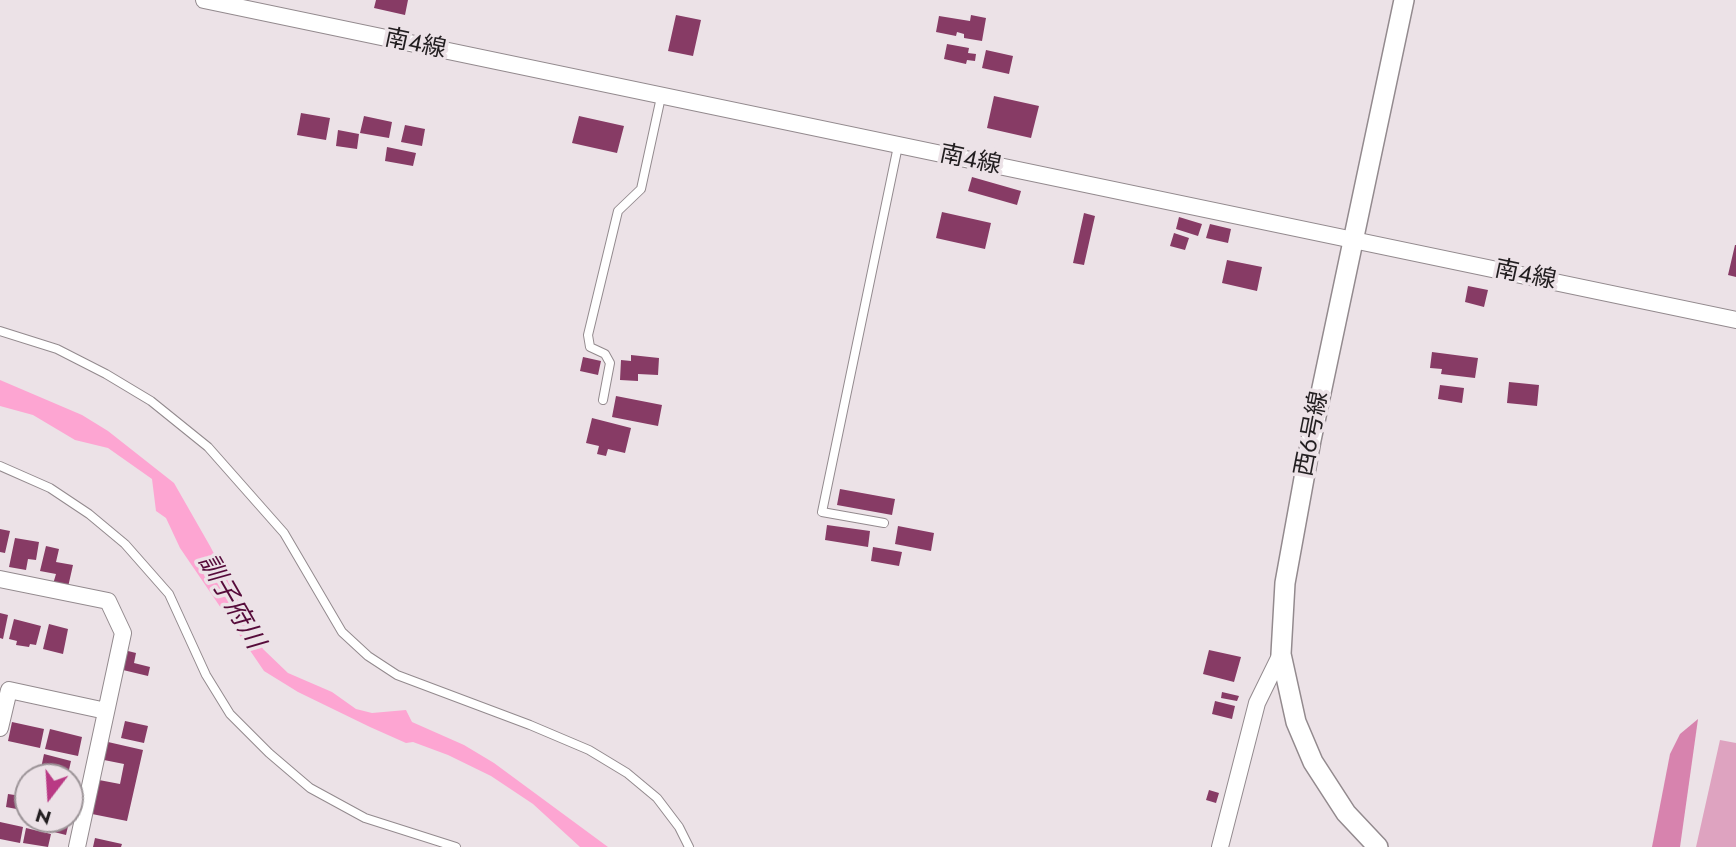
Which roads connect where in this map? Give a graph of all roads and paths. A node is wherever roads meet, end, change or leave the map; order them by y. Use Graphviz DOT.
graph roads {
  1 [pos="204,0"];
  2 [pos="1404,0"];
  3 [pos="662,97"];
  4 [pos="898,146"];
  5 [pos="1354,240"];
  6 [pos="1736,320"];
  7 [pos="0,331"];
  8 [pos="603,400"];
  9 [pos="0,466"];
  10 [pos="884,523"];
  11 [pos="0,579"];
  12 [pos="1281,654"];
  13 [pos="106,710"];
  14 [pos="0,728"];
  15 [pos="77,847"];
  16 [pos="456,847"];
  17 [pos="690,847"];
  18 [pos="1220,847"];
  19 [pos="1378,847"];
  1 -- 3 [label="street, 南4線"];
  2 -- 5 [label="street, 西6号線"];
  3 -- 4 [label="street, 南4線"];
  3 -- 8 [label="lane"];
  4 -- 5 [label="street, 南4線"];
  4 -- 10 [label="lane"];
  5 -- 6 [label="street, 南4線"];
  5 -- 12 [label="street, 西6号線"];
  7 -- 17 [label="lane"];
  9 -- 16 [label="lane"];
  11 -- 13 [label="street"];
  12 -- 18 [label="street"];
  12 -- 19 [label="street, 西6号線"];
  13 -- 14 [label="street"];
  13 -- 15 [label="street"];
}
